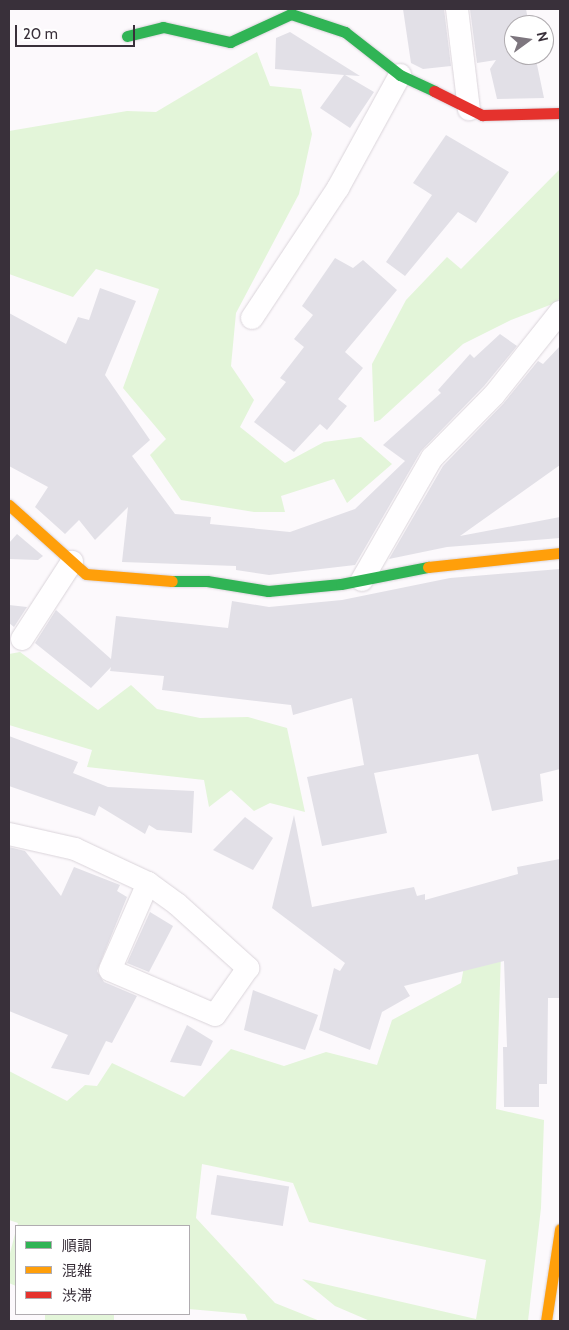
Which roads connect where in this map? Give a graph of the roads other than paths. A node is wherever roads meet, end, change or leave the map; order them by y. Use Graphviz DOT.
graph roads {
  1 [pos="457,9"];
  2 [pos="127,36"];
  3 [pos="400,75"];
  4 [pos="469,109"];
  5 [pos="560,113"];
  6 [pos="559,314"];
  7 [pos="252,318"];
  8 [pos="9,504"];
  9 [pos="560,553"];
  10 [pos="72,562"];
  11 [pos="362,580"];
  12 [pos="22,639"];
  13 [pos="9,834"];
  14 [pos="148,883"];
  15 [pos="560,1229"];
  16 [pos="558,1259"];
  17 [pos="546,1321"];
  1 -- 4 [label="lane"];
  2 -- 3 [label="street"];
  3 -- 4 [label="street"];
  3 -- 7 [label="lane"];
  4 -- 5 [label="street"];
  6 -- 11 [label="lane"];
  8 -- 10 [label="street"];
  9 -- 11 [label="street"];
  10 -- 11 [label="street"];
  10 -- 12 [label="lane"];
  13 -- 14 [label="lane"];
  14 -- 14 [label="lane"];
  15 -- 16 [label="street"];
  16 -- 17 [label="street"];
}
